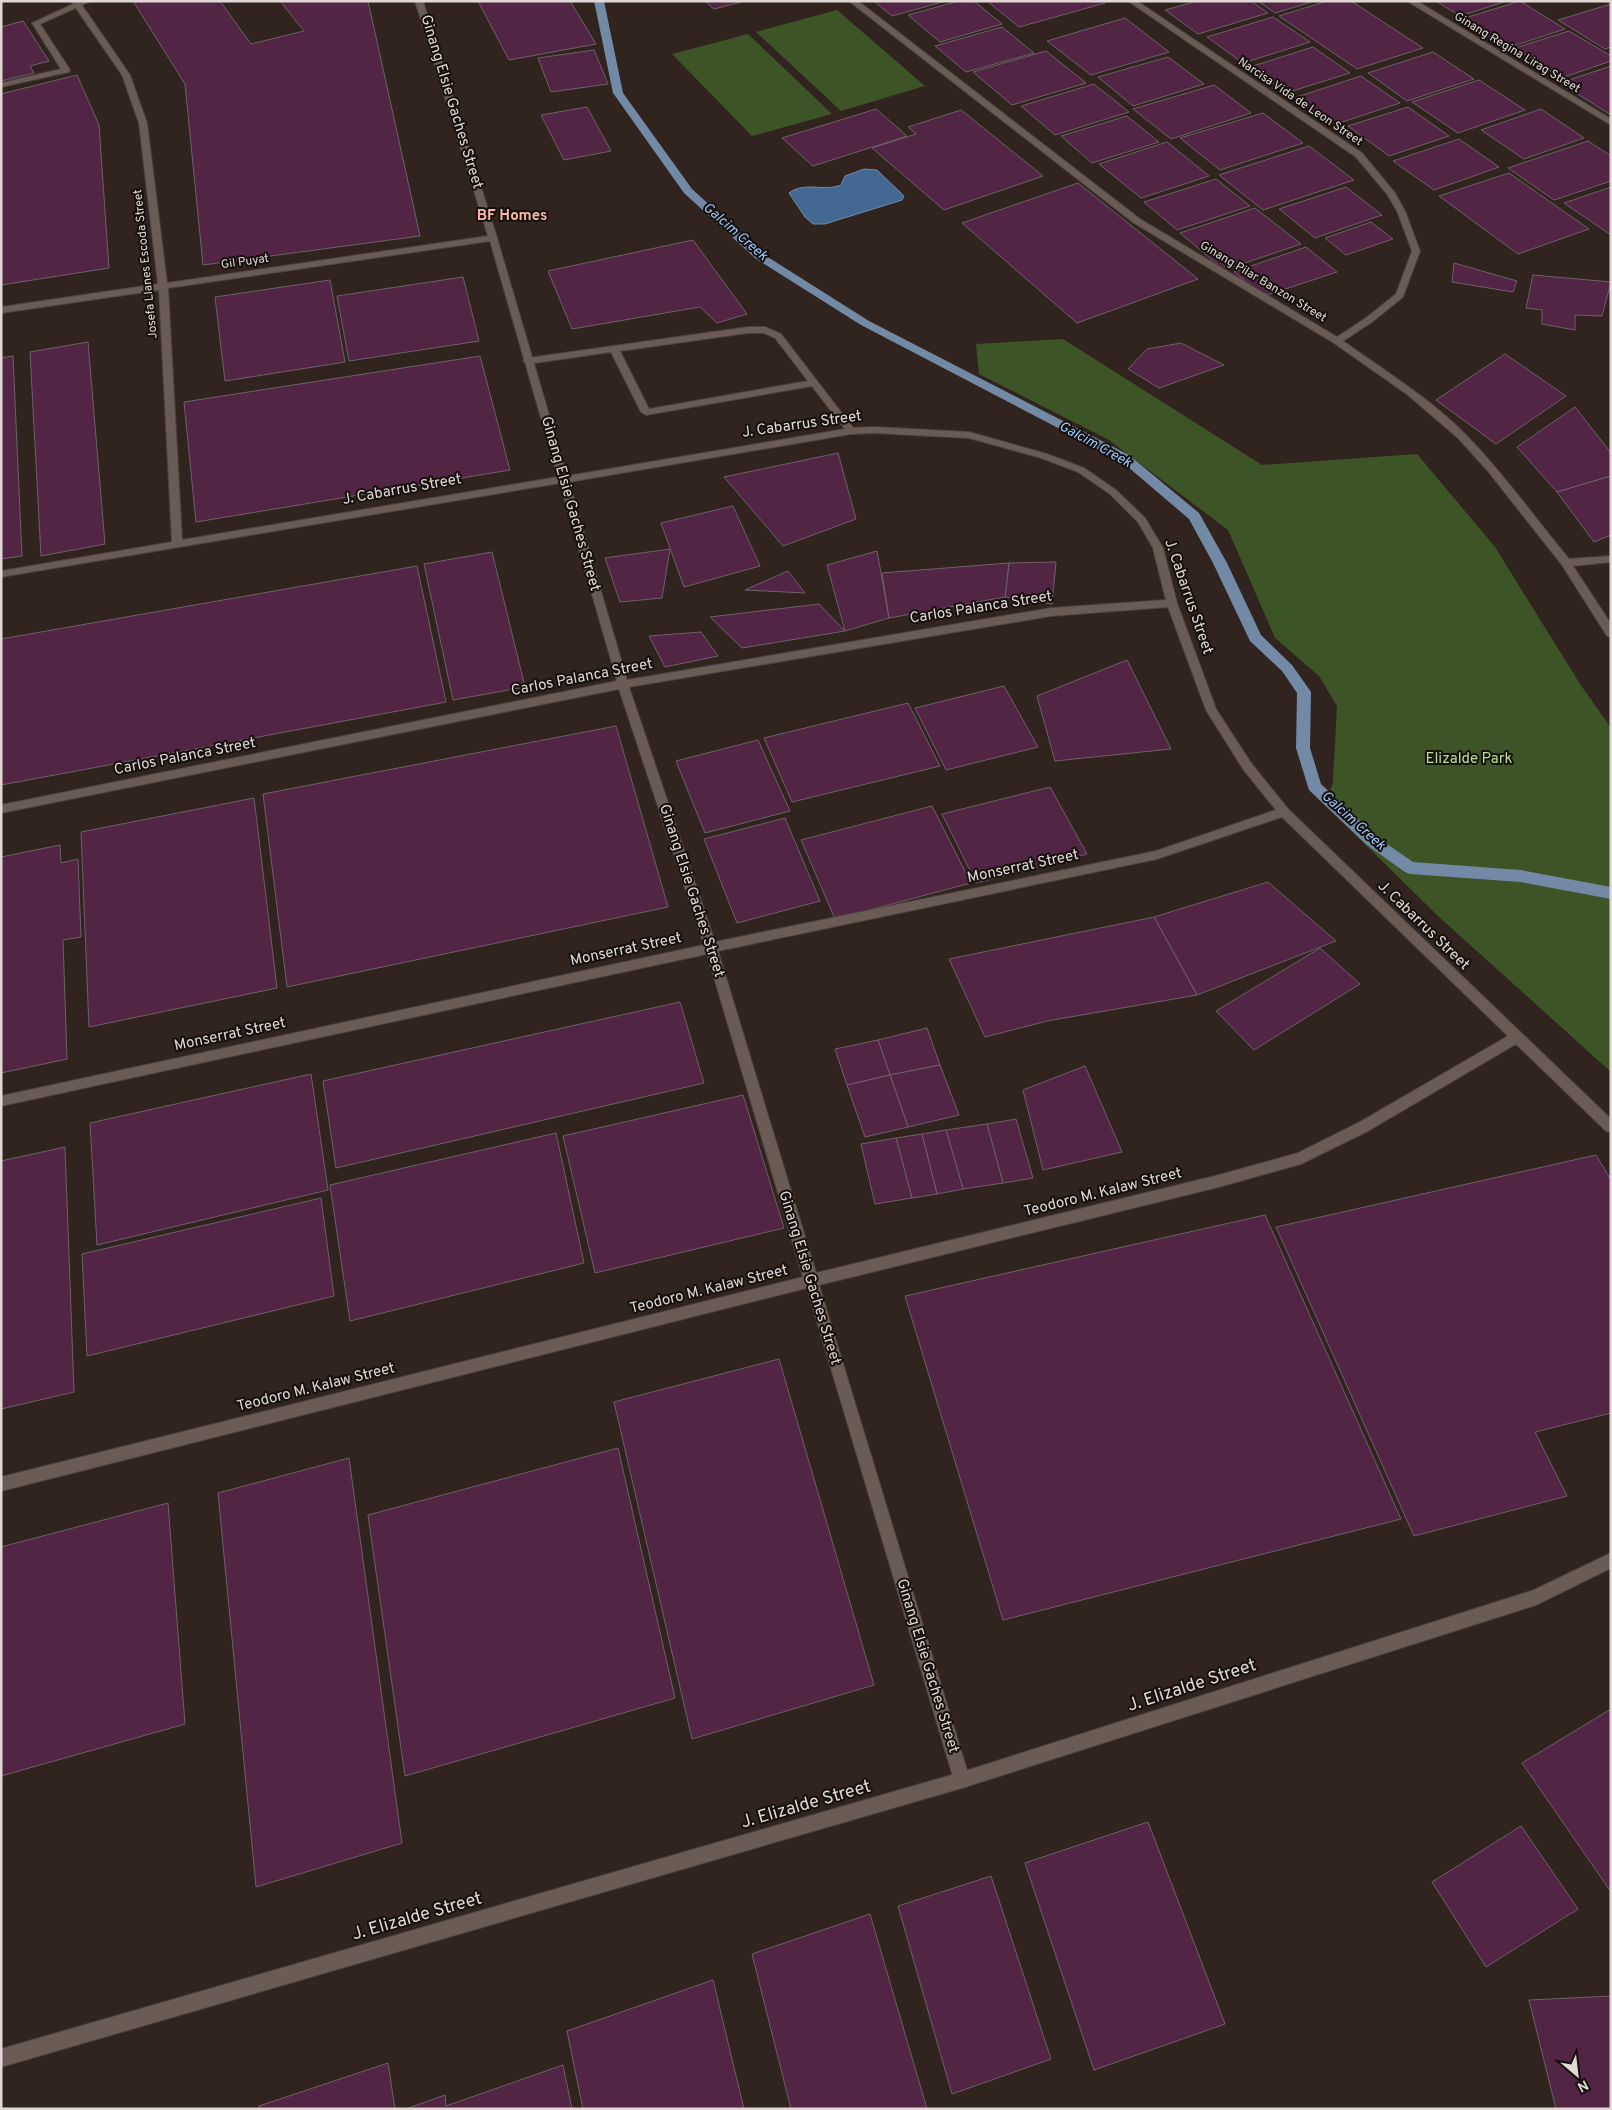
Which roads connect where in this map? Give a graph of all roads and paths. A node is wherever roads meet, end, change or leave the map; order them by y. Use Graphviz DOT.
graph roads {
  1 [pos="87,1"];
  2 [pos="420,1"];
  3 [pos="854,1"];
  4 [pos="1132,1"];
  5 [pos="1411,1"];
  6 [pos="76,3"];
  7 [pos="1,85"];
  8 [pos="1611,123"];
  9 [pos="493,238"];
  10 [pos="163,286"];
  11 [pos="1,310"];
  12 [pos="1337,341"];
  13 [pos="614,348"];
  14 [pos="528,361"];
  15 [pos="814,383"];
  16 [pos="851,431"];
  17 [pos="563,478"];
  18 [pos="177,544"];
  19 [pos="1611,559"];
  20 [pos="1566,563"];
  21 [pos="1,574"];
  22 [pos="1172,603"];
  23 [pos="1611,633"];
  24 [pos="623,684"];
  25 [pos="1,810"];
  26 [pos="1284,812"];
  27 [pos="711,948"];
  28 [pos="1517,1037"];
  29 [pos="1,1100"];
  30 [pos="1611,1127"];
  31 [pos="810,1281"];
  32 [pos="1,1484"];
  33 [pos="1611,1560"];
  34 [pos="962,1780"];
  35 [pos="1,2058"];
  1 -- 6 [label="street"];
  2 -- 9 [label="street, Ginang Elsie Gaches Street"];
  3 -- 12 [label="street, Ginang Pilar Banzon Street"];
  4 -- 12 [label="street, Narcisa Vida de Leon Street"];
  5 -- 8 [label="street, Ginang Regina Lirag Street"];
  6 -- 7 [label="street"];
  6 -- 10 [label="street, Josefa Llanes Escoda Street"];
  9 -- 10 [label="street, Gil Puyat"];
  9 -- 14 [label="street, Ginang Elsie Gaches Street"];
  10 -- 11 [label="street, Gil Puyat"];
  10 -- 18 [label="street, Josefa Llanes Escoda Street"];
  12 -- 20 [label="street, Ginang Pilar Banzon Street"];
  13 -- 14 [label="street"];
  13 -- 15 [label="street"];
  13 -- 15 [label="street"];
  14 -- 17 [label="street, Ginang Elsie Gaches Street"];
  15 -- 16 [label="street"];
  16 -- 17 [label="street, J. Cabarrus Street"];
  16 -- 22 [label="street, J. Cabarrus Street"];
  17 -- 18 [label="street, J. Cabarrus Street"];
  17 -- 24 [label="street, Ginang Elsie Gaches Street"];
  18 -- 21 [label="street, J. Cabarrus Street"];
  19 -- 20 [label="street"];
  20 -- 23 [label="street, Ginang Pilar Banzon Street"];
  22 -- 24 [label="street, Carlos Palanca Street"];
  22 -- 26 [label="street, J. Cabarrus Street"];
  24 -- 25 [label="street, Carlos Palanca Street"];
  24 -- 27 [label="street, Ginang Elsie Gaches Street"];
  26 -- 27 [label="street, Monserrat Street"];
  26 -- 28 [label="street, J. Cabarrus Street"];
  27 -- 29 [label="street, Monserrat Street"];
  27 -- 31 [label="street, Ginang Elsie Gaches Street"];
  28 -- 30 [label="street, J. Cabarrus Street"];
  28 -- 31 [label="street, Teodoro M. Kalaw Street"];
  31 -- 32 [label="street, Teodoro M. Kalaw Street"];
  31 -- 34 [label="street, Ginang Elsie Gaches Street"];
  33 -- 34 [label="street, J. Elizalde Street"];
  34 -- 35 [label="street, J. Elizalde Street"];
}
